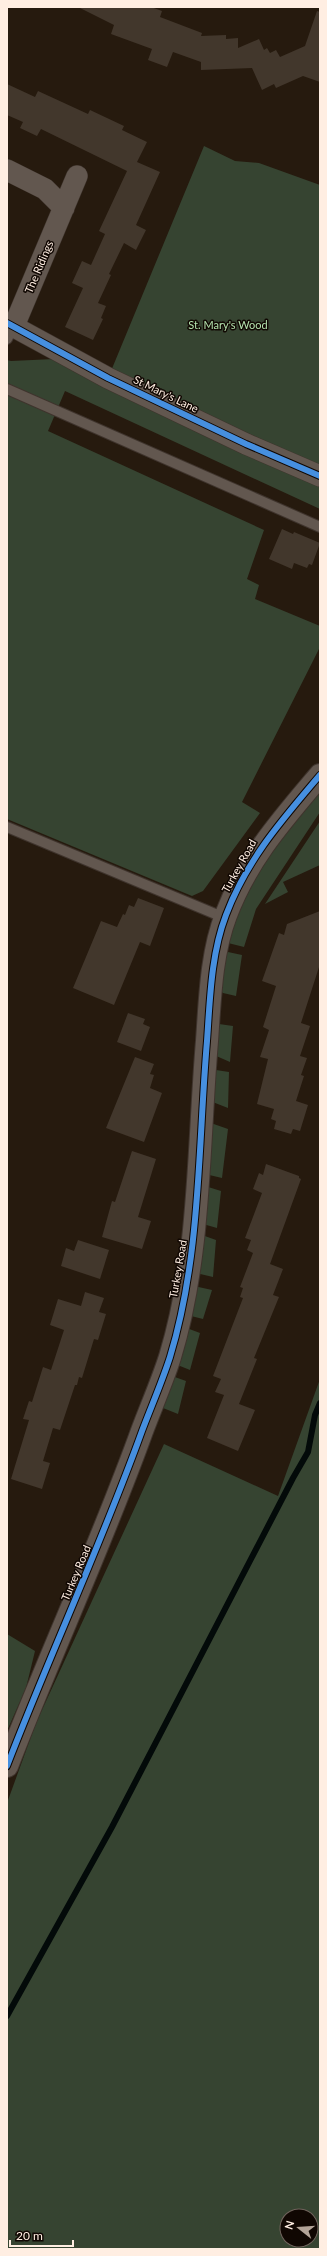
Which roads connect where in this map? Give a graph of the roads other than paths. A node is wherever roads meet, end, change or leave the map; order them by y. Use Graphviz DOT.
graph roads {
  1 [pos="7,170"];
  2 [pos="77,176"];
  3 [pos="64,208"];
  4 [pos="9,329"];
  5 [pos="7,389"];
  6 [pos="320,476"];
  7 [pos="320,527"];
  8 [pos="320,775"];
  9 [pos="7,827"];
  10 [pos="225,918"];
  11 [pos="7,1766"];
  1 -- 3 [label="street"];
  2 -- 3 [label="street, The Ridings"];
  3 -- 4 [label="street, The Ridings"];
  4 -- 6 [label="street, St Mary's Lane"];
  5 -- 7 [label="lane"];
  8 -- 10 [label="street, Turkey Road"];
  9 -- 10 [label="lane"];
  10 -- 11 [label="street, Turkey Road"];
}
